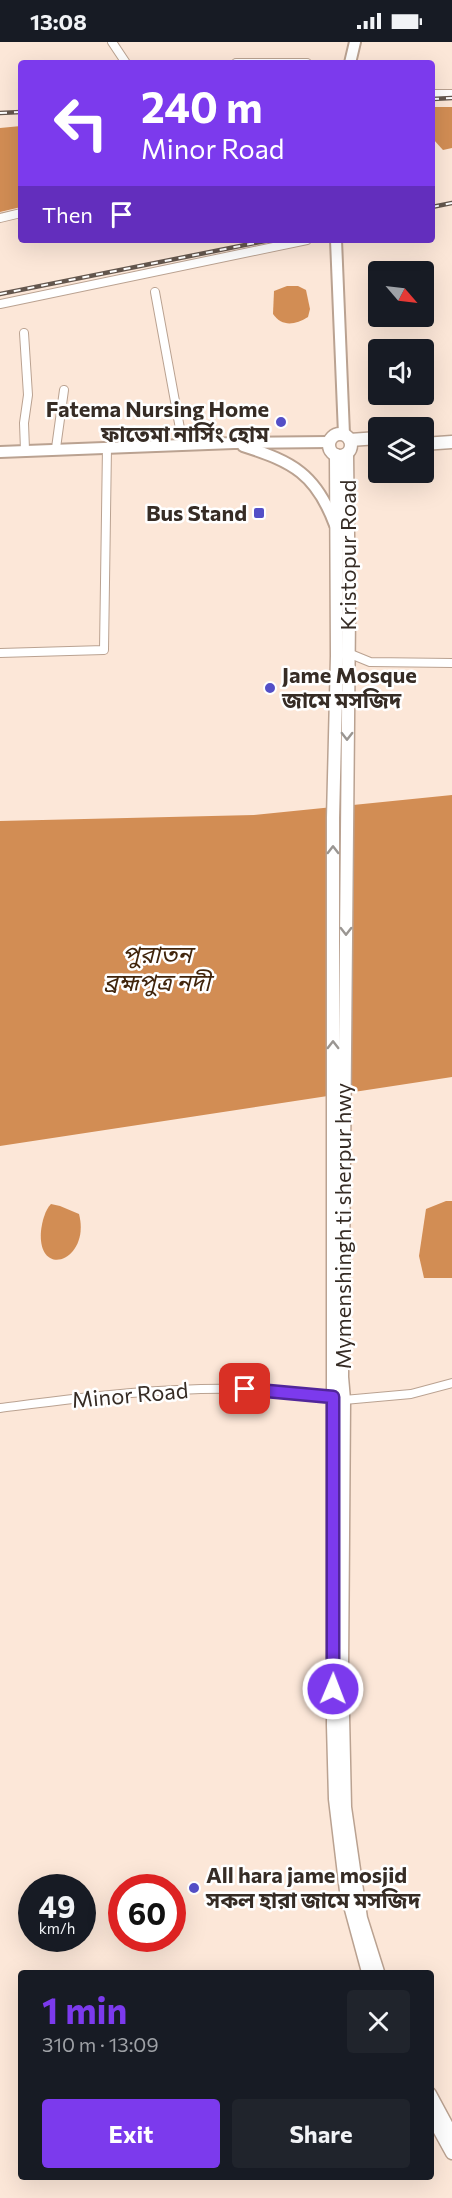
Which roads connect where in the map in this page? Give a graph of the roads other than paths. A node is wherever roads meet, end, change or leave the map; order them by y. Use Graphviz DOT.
graph roads {
  1 [pos="112,42"];
  2 [pos="355,42"];
  3 [pos="124,60"];
  4 [pos="351,60"];
  5 [pos="435,94"];
  6 [pos="452,94"];
  7 [pos="18,214"];
  8 [pos="0,218"];
  9 [pos="293,243"];
  10 [pos="336,243"];
  11 [pos="155,292"];
  12 [pos="0,304"];
  13 [pos="24,333"];
  14 [pos="64,390"];
  15 [pos="452,434"];
  16 [pos="434,435"];
  17 [pos="368,440"];
  18 [pos="329,442"];
  19 [pos="452,442"];
  20 [pos="234,443"];
  21 [pos="434,443"];
  22 [pos="183,445"];
  23 [pos="345,446"];
  24 [pos="107,447"];
  25 [pos="368,447"];
  26 [pos="56,448"];
  27 [pos="25,450"];
  28 [pos="0,452"];
  29 [pos="335,525"];
  30 [pos="0,653"];
  31 [pos="344,655"];
  32 [pos="452,663"];
  33 [pos="452,1383"];
  34 [pos="339,1399"];
  35 [pos="0,1408"];
  36 [pos="367,1970"];
  37 [pos="377,1970"];
  38 [pos="434,2101"];
  39 [pos="434,2120"];
  40 [pos="452,2135"];
  41 [pos="452,2153"];
  1 -- 3 [label="street"];
  2 -- 4 [label="main road"];
  5 -- 6 [label="street"];
  7 -- 8 [label="street"];
  9 -- 12 [label="street"];
  10 -- 23 [label="main road, Kristopur Road"];
  11 -- 22 [label="street"];
  13 -- 27 [label="street"];
  14 -- 26 [label="street"];
  15 -- 16 [label="main road"];
  17 -- 23 [label="main road"];
  18 -- 20 [label="main road"];
  18 -- 23 [label="main road"];
  19 -- 21 [label="main road"];
  20 -- 22 [label="main road"];
  20 -- 29 [label="main road"];
  22 -- 24 [label="main road"];
  23 -- 25 [label="main road"];
  23 -- 29 [label="main road, Kristopur Road"];
  23 -- 31 [label="main road, Kristopur Road"];
  24 -- 26 [label="main road"];
  24 -- 30 [label="street"];
  26 -- 27 [label="main road"];
  27 -- 28 [label="main road"];
  29 -- 31 [label="main road, Kristopur Road"];
  31 -- 32 [label="street"];
  31 -- 34 [label="main road, Mymenshingh ti sherpur hwy"];
  33 -- 34 [label="street, Minor Road"];
  34 -- 35 [label="street, Minor Road"];
  34 -- 36 [label="main road, Mymenshingh ti sherpur hwy"];
  34 -- 37 [label="main road, Mymenshingh ti sherpur hwy"];
  38 -- 40 [label="main road"];
  39 -- 41 [label="main road"];
}
